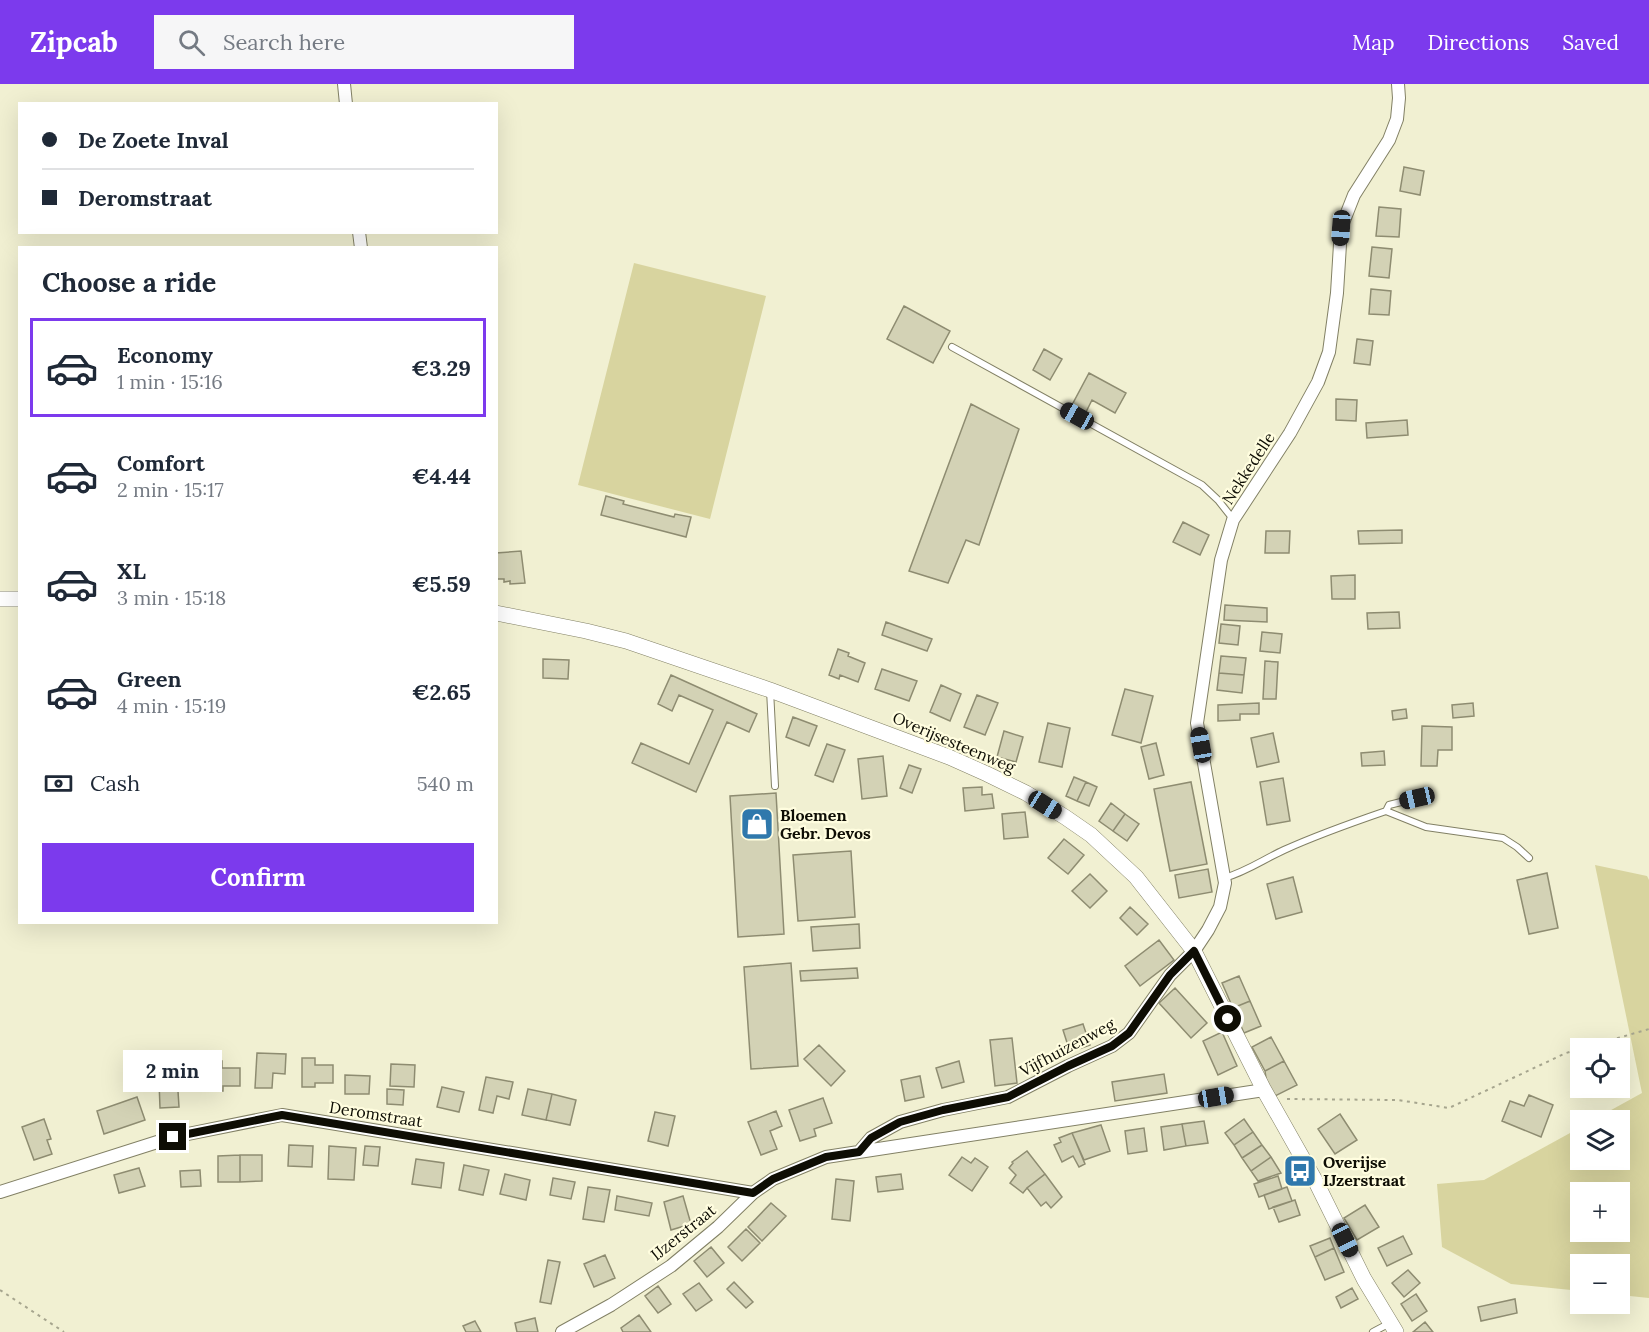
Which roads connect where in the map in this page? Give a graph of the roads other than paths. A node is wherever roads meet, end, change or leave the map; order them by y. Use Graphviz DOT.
graph roads {
  1 [pos="344,84"];
  2 [pos="1398,84"];
  3 [pos="346,102"];
  4 [pos="952,347"];
  5 [pos="1233,520"];
  6 [pos="0,599"];
  7 [pos="18,599"];
  8 [pos="498,613"];
  9 [pos="770,690"];
  10 [pos="776,786"];
  11 [pos="1417,798"];
  12 [pos="1386,811"];
  13 [pos="1528,858"];
  14 [pos="1224,878"];
  15 [pos="1194,951"];
  16 [pos="1267,1095"];
  17 [pos="859,1152"];
  18 [pos="0,1192"];
  19 [pos="753,1193"];
  20 [pos="1393,1327"];
  21 [pos="562,1332"];
  22 [pos="1373,1332"];
  1 -- 3 [label="street"];
  2 -- 5 [label="street, Nekkedelle"];
  4 -- 5 [label="lane"];
  5 -- 14 [label="street, Nekkedelle"];
  6 -- 7 [label="street"];
  8 -- 9 [label="street, Overijsesteenweg"];
  9 -- 10 [label="lane"];
  9 -- 15 [label="street, Overijsesteenweg"];
  11 -- 12 [label="lane"];
  12 -- 13 [label="lane"];
  12 -- 14 [label="lane"];
  14 -- 15 [label="street, Nekkedelle"];
  15 -- 16 [label="street, Overijsesteenweg"];
  15 -- 17 [label="street, Vijfhuizenweg"];
  16 -- 17 [label="street, IJzerstraat"];
  16 -- 20 [label="street, Overijsesteenweg"];
  17 -- 19 [label="street, IJzerstraat"];
  18 -- 19 [label="street, Deromstraat"];
  19 -- 21 [label="street, IJzerstraat"];
  20 -- 22 [label="lane"];
}
